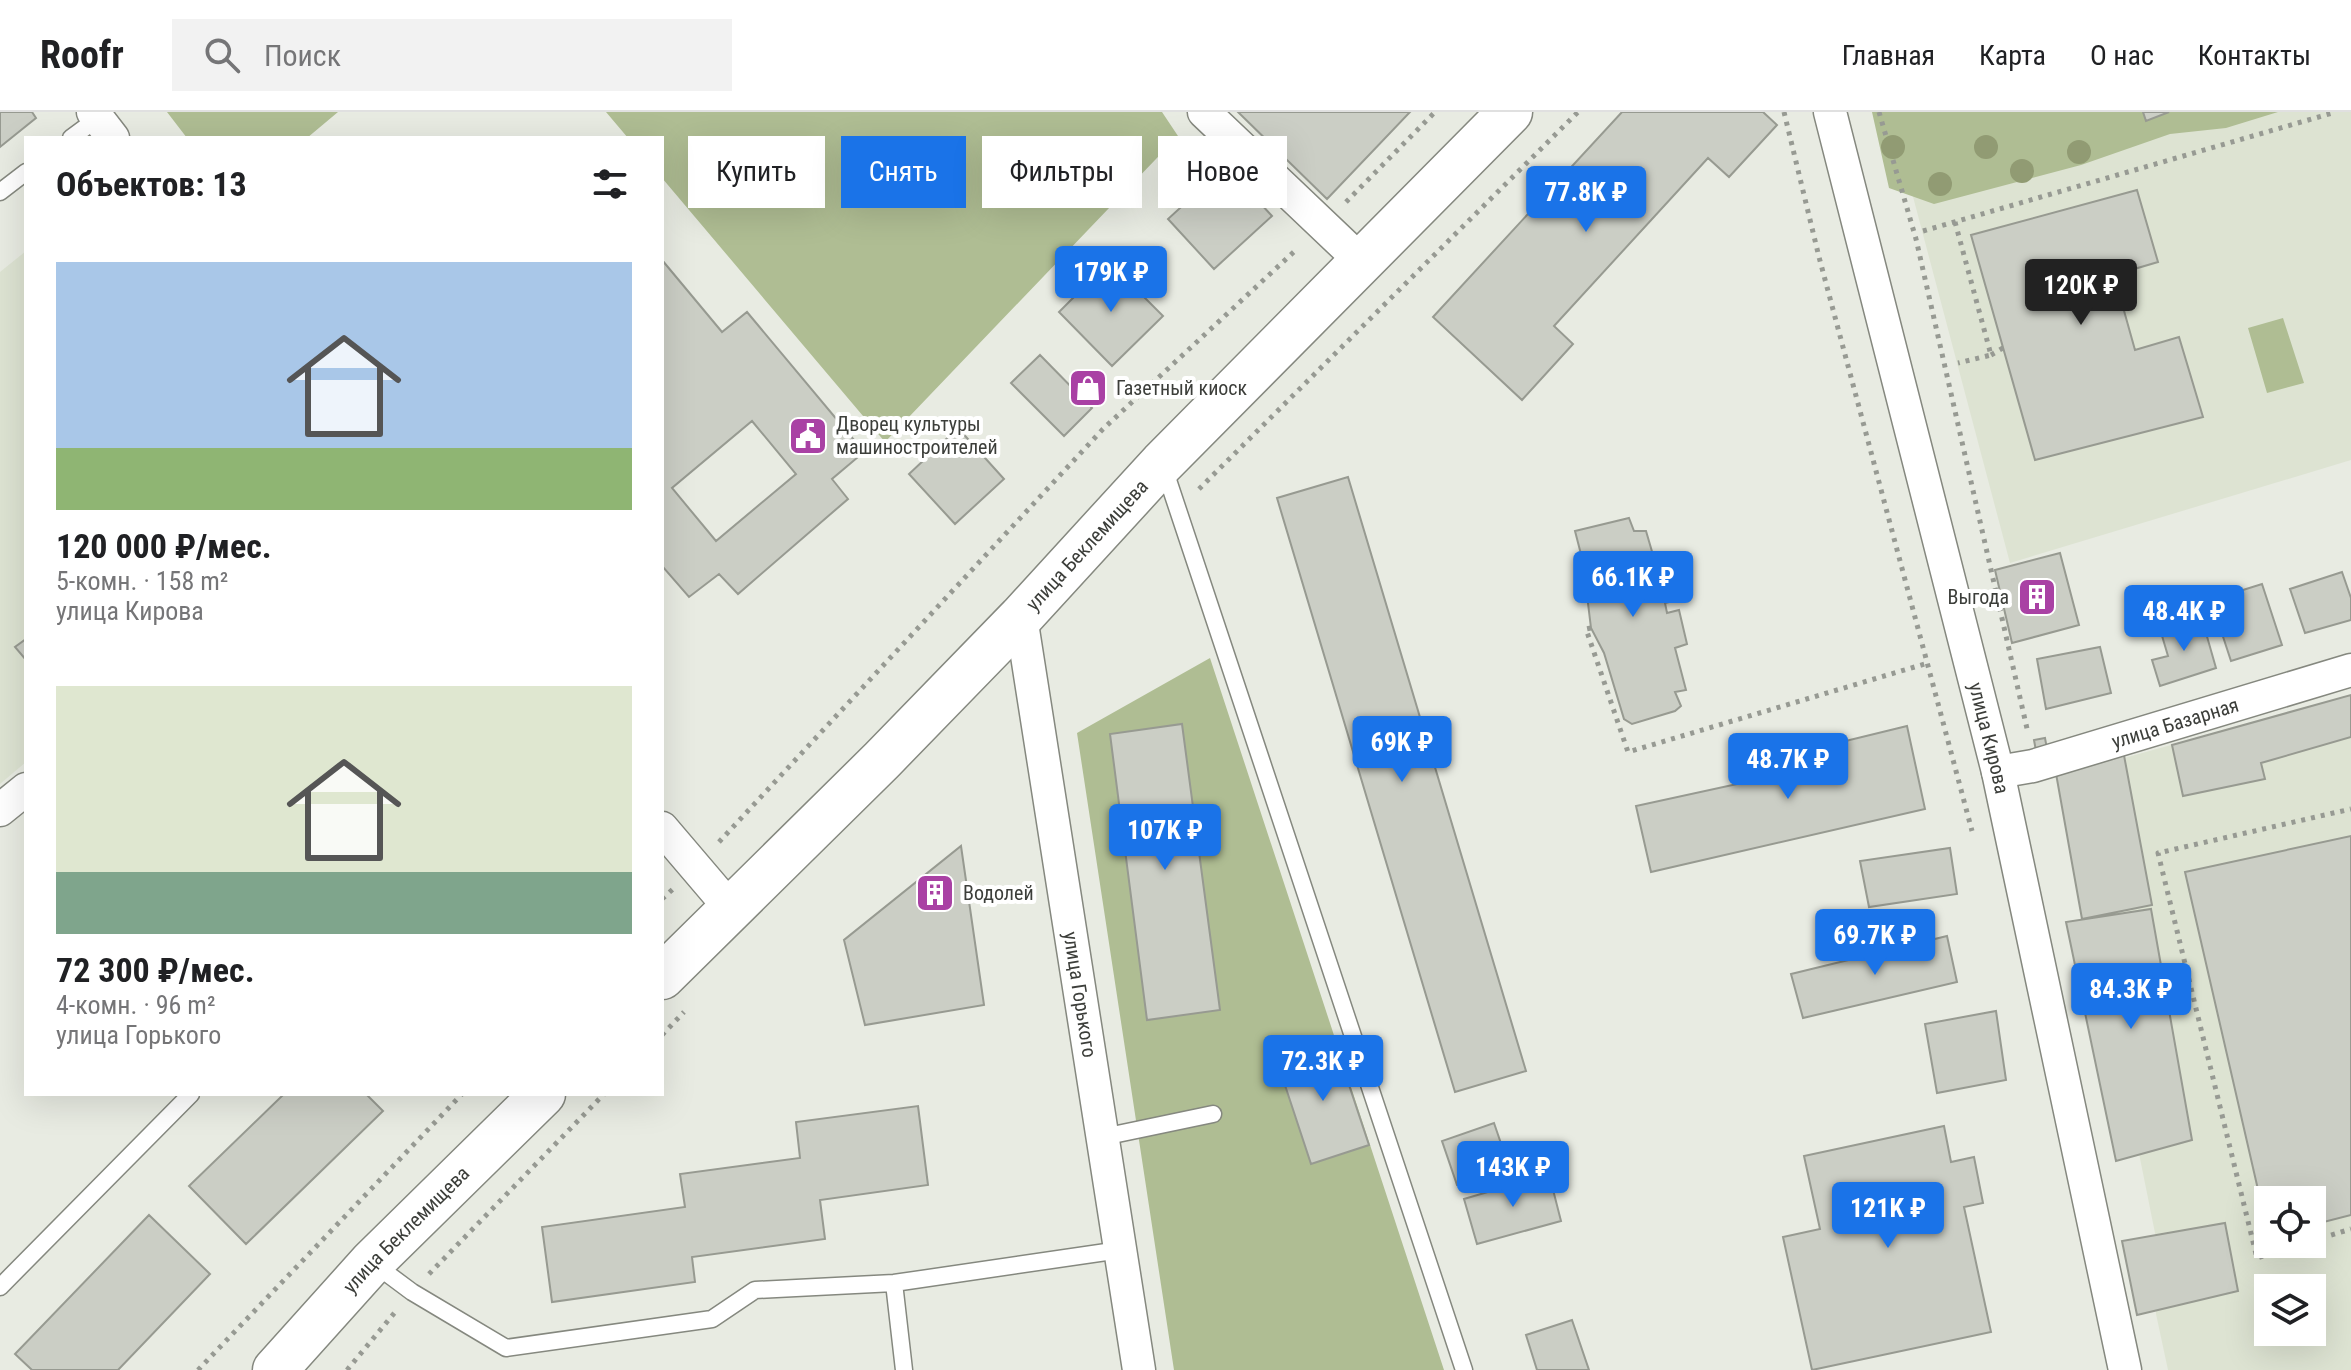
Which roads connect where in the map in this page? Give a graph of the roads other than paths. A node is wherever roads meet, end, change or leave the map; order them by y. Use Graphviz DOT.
graph roads {
  1 [pos="1204,112"];
  2 [pos="1510,112"];
  3 [pos="1830,112"];
  4 [pos="101,123"];
  5 [pos="75,136"];
  6 [pos="24,174"];
  7 [pos="0,192"];
  8 [pos="1363,263"];
  9 [pos="1162,463"];
  10 [pos="1021,617"];
  11 [pos="2351,670"];
  12 [pos="1998,772"];
  13 [pos="24,791"];
  14 [pos="0,810"];
  15 [pos="664,830"];
  16 [pos="731,909"];
  17 [pos="664,975"];
  18 [pos="189,1096"];
  19 [pos="541,1096"];
  20 [pos="1213,1114"];
  21 [pos="1103,1137"];
  22 [pos="1120,1250"];
  23 [pos="372,1262"];
  24 [pos="894,1283"];
  25 [pos="0,1287"];
  26 [pos="275,1370"];
  27 [pos="904,1370"];
  28 [pos="1139,1370"];
  29 [pos="1464,1370"];
  30 [pos="2125,1370"];
  1 -- 8 [label="street"];
  2 -- 8 [label="main road, улица Беклемищева"];
  3 -- 12 [label="street, улица Кирова"];
  4 -- 5 [label="lane"];
  6 -- 7 [label="lane"];
  8 -- 9 [label="main road, улица Беклемищева"];
  9 -- 10 [label="main road, улица Беклемищева"];
  9 -- 29 [label="lane"];
  10 -- 16 [label="main road, улица Беклемищева"];
  10 -- 21 [label="street, улица Горького"];
  11 -- 12 [label="street, улица Базарная"];
  12 -- 30 [label="street, улица Кирова"];
  13 -- 14 [label="street"];
  15 -- 16 [label="street"];
  16 -- 17 [label="main road, улица Беклемищева"];
  18 -- 25 [label="lane"];
  19 -- 23 [label="main road, улица Беклемищева"];
  20 -- 21 [label="lane"];
  21 -- 22 [label="street, улица Горького"];
  22 -- 24 [label="lane"];
  22 -- 28 [label="street, улица Горького"];
  23 -- 24 [label="lane"];
  23 -- 26 [label="main road, улица Беклемищева"];
  24 -- 27 [label="lane"];
}
